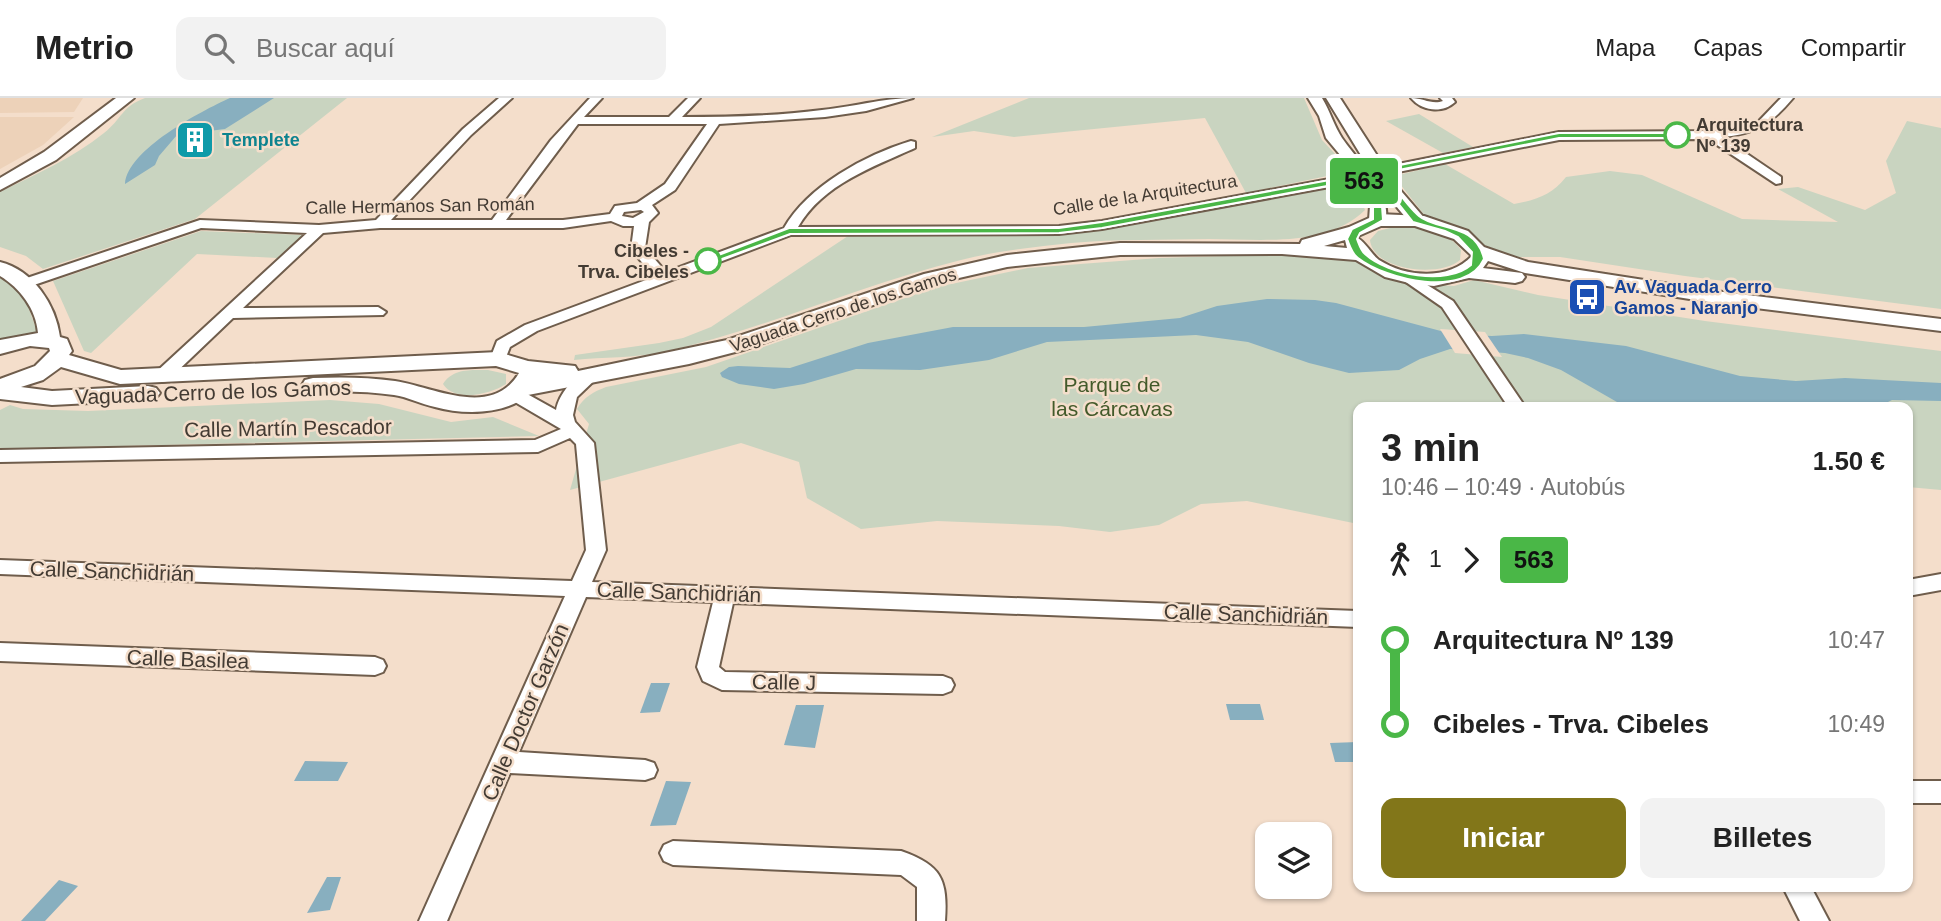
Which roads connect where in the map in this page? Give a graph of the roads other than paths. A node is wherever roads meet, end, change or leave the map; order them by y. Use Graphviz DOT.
graph roads {
  1 [pos="116,98"];
  2 [pos="126,98"];
  3 [pos="506,98"];
  4 [pos="596,98"];
  5 [pos="694,98"];
  6 [pos="907,98"];
  7 [pos="1315,98"];
  8 [pos="1333,98"];
  9 [pos="1417,98"];
  10 [pos="1446,98"];
  11 [pos="1787,98"];
  12 [pos="574,120"];
  13 [pos="673,120"];
  14 [pos="714,122"];
  15 [pos="1712,135"];
  16 [pos="911,145"];
  17 [pos="1370,174"];
  18 [pos="0,175"];
  19 [pos="1776,180"];
  20 [pos="0,184"];
  21 [pos="1178,192"];
  22 [pos="1186,209"];
  23 [pos="641,213"];
  24 [pos="1378,220"];
  25 [pos="1417,220"];
  26 [pos="496,224"];
  27 [pos="380,225"];
  28 [pos="319,229"];
  29 [pos="789,231"];
  30 [pos="1356,231"];
  31 [pos="1282,248"];
  32 [pos="1477,251"];
  33 [pos="1360,255"];
  34 [pos="0,268"];
  35 [pos="1468,272"];
  36 [pos="1408,277"];
  37 [pos="664,279"];
  38 [pos="1447,279"];
  39 [pos="26,283"];
  40 [pos="1448,304"];
  41 [pos="378,312"];
  42 [pos="228,313"];
  43 [pos="1941,325"];
  44 [pos="1941,338"];
  45 [pos="0,347"];
  46 [pos="54,349"];
  47 [pos="498,359"];
  48 [pos="458,362"];
  49 [pos="603,373"];
  50 [pos="161,377"];
  51 [pos="520,384"];
  52 [pos="5,388"];
  53 [pos="425,394"];
  54 [pos="1515,402"];
  55 [pos="569,427"];
  56 [pos="0,456"];
  57 [pos="0,567"];
  58 [pos="1941,582"];
  59 [pos="579,587"];
  60 [pos="1913,587"];
  61 [pos="725,594"];
  62 [pos="1353,619"];
  63 [pos="0,652"];
  64 [pos="375,666"];
  65 [pos="943,685"];
  66 [pos="504,762"];
  67 [pos="645,770"];
  68 [pos="1913,792"];
  69 [pos="1941,792"];
  70 [pos="673,853"];
  71 [pos="1799,892"];
  72 [pos="433,921"];
  73 [pos="931,921"];
  74 [pos="1815,921"];
  1 -- 18 [label="main road"];
  2 -- 20 [label="main road"];
  3 -- 27 [label="street"];
  4 -- 12 [label="street"];
  5 -- 13 [label="street"];
  6 -- 14 [label="street"];
  7 -- 17 [label="street"];
  8 -- 17 [label="street"];
  9 -- 10 [label="street"];
  11 -- 15 [label="street, Calle de la Arquitectura"];
  12 -- 13 [label="street"];
  12 -- 26 [label="street"];
  13 -- 14 [label="street"];
  14 -- 23 [label="street"];
  15 -- 17 [label="street, Calle de la Arquitectura"];
  15 -- 19 [label="street"];
  16 -- 29 [label="street"];
  17 -- 22 [label="street, Calle de la Arquitectura"];
  17 -- 24 [label="street"];
  17 -- 25 [label="street"];
  21 -- 22 [label="street"];
  22 -- 29 [label="street, Calle de la Arquitectura"];
  23 -- 26 [label="street, Calle Hermanos San Román"];
  23 -- 37 [label="street"];
  24 -- 25 [label="main road, Vaguada Cerro de los Gamos"];
  24 -- 30 [label="main road, Vaguada Cerro de los Gamos"];
  25 -- 32 [label="main road, Vaguada Cerro de los Gamos"];
  26 -- 27 [label="street, Calle Hermanos San Román"];
  27 -- 28 [label="street, Calle Hermanos San Román"];
  28 -- 39 [label="street, Calle Hermanos San Román"];
  28 -- 42 [label="street"];
  29 -- 37 [label="street, Calle de la Arquitectura"];
  30 -- 31 [label="main road, Vaguada Cerro de los Gamos"];
  30 -- 33 [label="main road"];
  31 -- 33 [label="main road, Vaguada Cerro de los Gamos"];
  31 -- 49 [label="main road, Vaguada Cerro de los Gamos"];
  32 -- 35 [label="main road"];
  32 -- 43 [label="main road, Vaguada Cerro de los Gamos"];
  33 -- 36 [label="main road, Vaguada Cerro de los Gamos"];
  34 -- 39 [label="main road"];
  35 -- 38 [label="main road, Vaguada Cerro de los Gamos"];
  35 -- 44 [label="main road, Vaguada Cerro de los Gamos"];
  36 -- 38 [label="main road, Vaguada Cerro de los Gamos"];
  36 -- 40 [label="street"];
  37 -- 47 [label="street, Calle de la Arquitectura"];
  38 -- 40 [label="street"];
  39 -- 46 [label="main road"];
  40 -- 54 [label="street"];
  41 -- 42 [label="street"];
  42 -- 50 [label="street"];
  45 -- 46 [label="main road"];
  46 -- 50 [label="main road, Vaguada Cerro de los Gamos"];
  46 -- 52 [label="main road"];
  47 -- 48 [label="main road, Vaguada Cerro de los Gamos"];
  47 -- 51 [label="main road, Vaguada Cerro de los Gamos"];
  48 -- 50 [label="main road, Vaguada Cerro de los Gamos"];
  48 -- 53 [label="main road, Vaguada Cerro de los Gamos"];
  49 -- 51 [label="main road, Vaguada Cerro de los Gamos"];
  49 -- 55 [label="street"];
  51 -- 53 [label="main road, Vaguada Cerro de los Gamos"];
  51 -- 55 [label="street"];
  52 -- 53 [label="main road, Vaguada Cerro de los Gamos"];
  55 -- 56 [label="street, Calle Martín Pescador"];
  55 -- 59 [label="street, Calle Doctor Garzón"];
  57 -- 59 [label="street, Calle Sanchidrián"];
  58 -- 60 [label="street"];
  59 -- 61 [label="street, Calle Sanchidrián"];
  59 -- 66 [label="street, Calle Doctor Garzón"];
  61 -- 62 [label="street, Calle Sanchidrián"];
  61 -- 65 [label="street, Calle J"];
  63 -- 64 [label="street, Calle Basilea"];
  66 -- 67 [label="street"];
  66 -- 72 [label="street, Calle Doctor Garzón"];
  68 -- 69 [label="street"];
  70 -- 73 [label="street"];
  71 -- 74 [label="street"];
}
